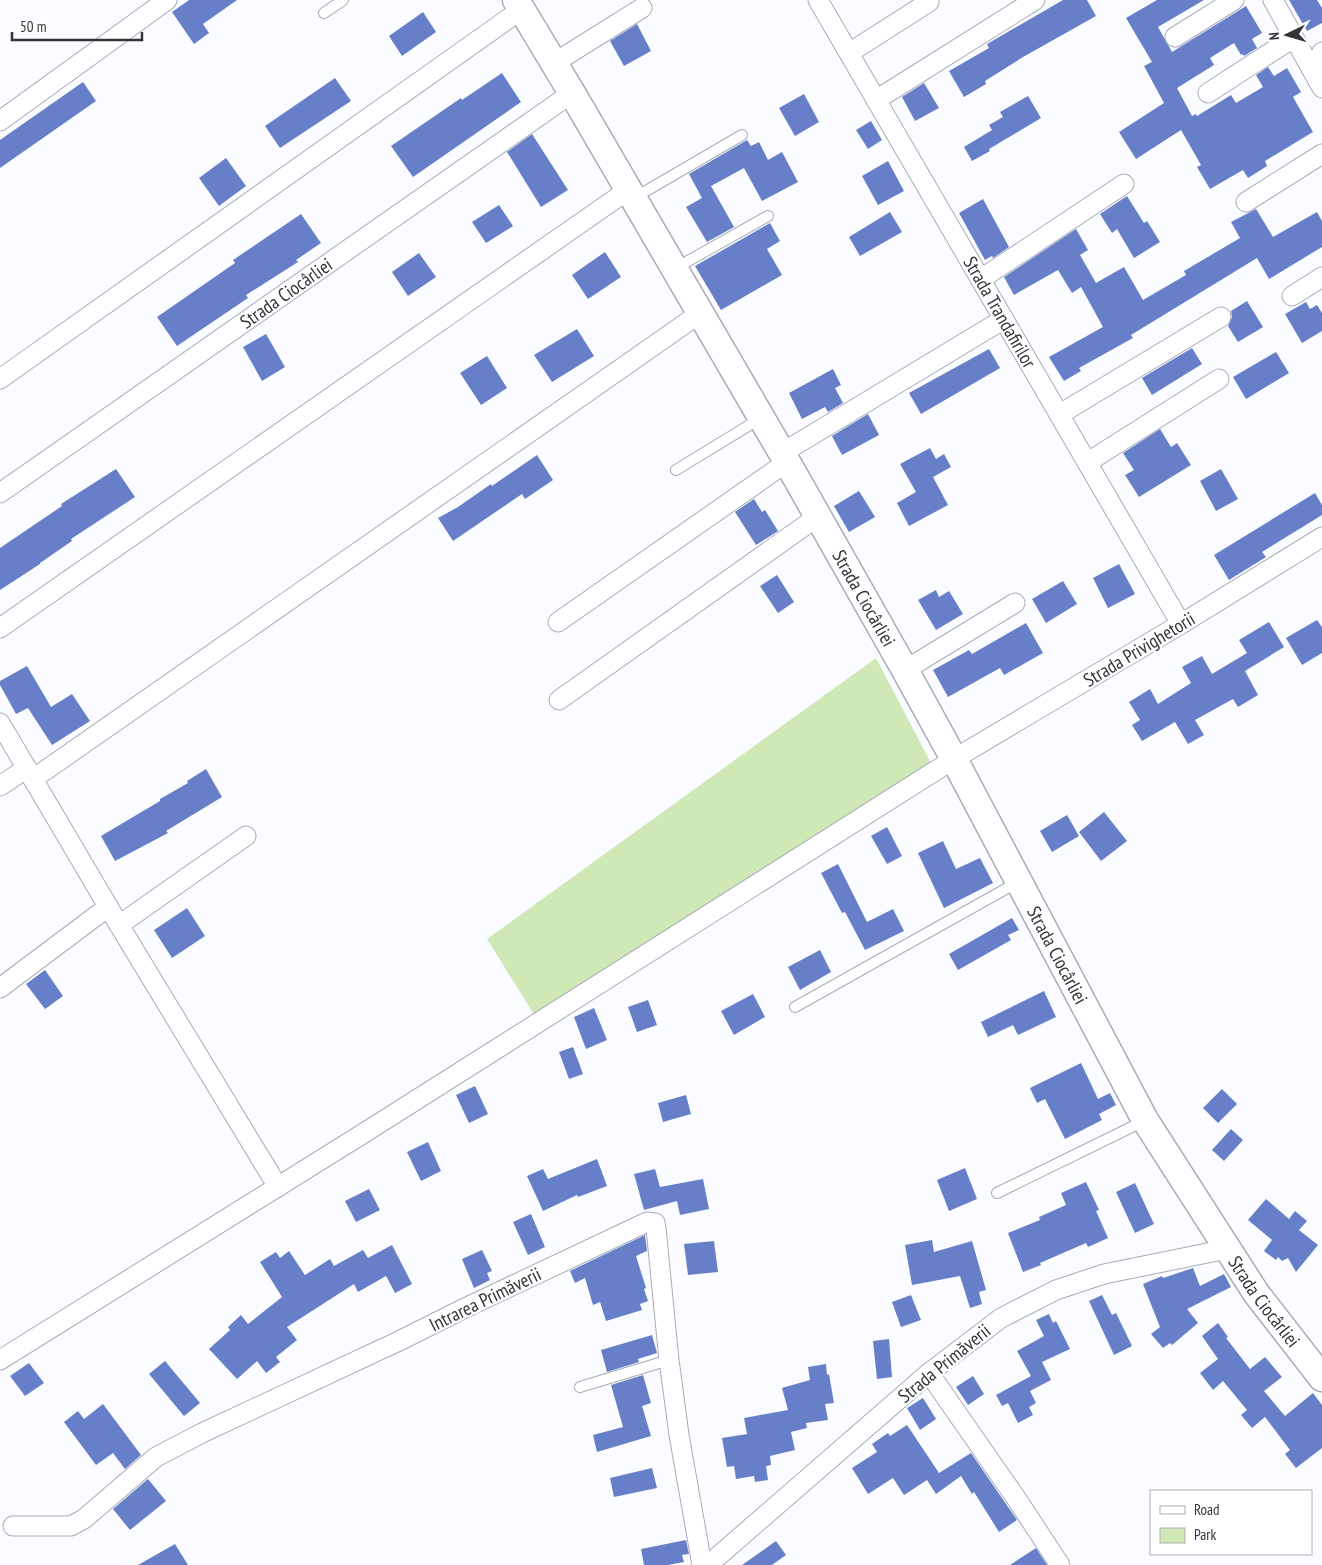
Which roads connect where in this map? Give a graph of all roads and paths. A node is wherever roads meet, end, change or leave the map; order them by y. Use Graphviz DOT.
graph roads {
  1 [pos="168,0"];
  2 [pos="343,0"];
  3 [pos="818,0"];
  4 [pos="1035,0"];
  5 [pos="1234,0"];
  6 [pos="1273,0"];
  7 [pos="929,2"];
  8 [pos="519,3"];
  9 [pos="642,8"];
  10 [pos="324,12"];
  11 [pos="1175,37"];
  12 [pos="1294,38"];
  13 [pos="1322,52"];
  14 [pos="848,53"];
  15 [pos="554,63"];
  16 [pos="1312,70"];
  17 [pos="1322,88"];
  18 [pos="572,93"];
  19 [pos="1208,93"];
  20 [pos="876,100"];
  21 [pos="0,121"];
  22 [pos="742,135"];
  23 [pos="1322,154"];
  24 [pos="1124,184"];
  25 [pos="630,194"];
  26 [pos="1246,202"];
  27 [pos="768,216"];
  28 [pos="674,269"];
  29 [pos="1322,277"];
  30 [pos="981,279"];
  31 [pos="1292,296"];
  32 [pos="699,314"];
  33 [pos="1221,316"];
  34 [pos="1004,319"];
  35 [pos="0,379"];
  36 [pos="1219,379"];
  37 [pos="1060,414"];
  38 [pos="760,418"];
  39 [pos="784,458"];
  40 [pos="1088,462"];
  41 [pos="676,470"];
  42 [pos="0,493"];
  43 [pos="817,517"];
  44 [pos="1322,537"];
  45 [pos="1015,603"];
  46 [pos="558,622"];
  47 [pos="1181,624"];
  48 [pos="0,628"];
  49 [pos="904,670"];
  50 [pos="559,700"];
  51 [pos="0,723"];
  52 [pos="954,759"];
  53 [pos="30,773"];
  54 [pos="0,786"];
  55 [pos="246,836"];
  56 [pos="1019,882"];
  57 [pos="108,907"];
  58 [pos="118,925"];
  59 [pos="0,988"];
  60 [pos="796,1007"];
  61 [pos="1145,1120"];
  62 [pos="278,1187"];
  63 [pos="997,1193"];
  64 [pos="1227,1249"];
  65 [pos="0,1360"];
  66 [pos="669,1360"];
  67 [pos="928,1373"];
  68 [pos="1322,1378"];
  69 [pos="580,1387"];
  70 [pos="13,1526"];
  71 [pos="702,1565"];
  72 [pos="708,1565"];
  73 [pos="1060,1565"];
  1 -- 21 [label="street"];
  2 -- 10 [label="lane"];
  3 -- 14 [label="street, Strada Trandafirilor"];
  4 -- 20 [label="street"];
  5 -- 11 [label="street"];
  6 -- 12 [label="street"];
  7 -- 14 [label="street"];
  8 -- 15 [label="street, Strada Ciocârliei"];
  8 -- 35 [label="street, Strada Ciocârliei"];
  9 -- 15 [label="street"];
  12 -- 16 [label="street"];
  12 -- 19 [label="street"];
  13 -- 16 [label="street"];
  14 -- 20 [label="street, Strada Trandafirilor"];
  15 -- 18 [label="street, Strada Ciocârliei"];
  16 -- 17 [label="street"];
  18 -- 25 [label="street, Strada Ciocârliei"];
  18 -- 42 [label="street, Strada Ciocârliei"];
  20 -- 30 [label="street, Strada Trandafirilor"];
  22 -- 25 [label="lane"];
  23 -- 26 [label="street"];
  24 -- 30 [label="street"];
  25 -- 28 [label="street, Strada Ciocârliei"];
  25 -- 48 [label="street"];
  27 -- 28 [label="lane"];
  28 -- 32 [label="street, Strada Ciocârliei"];
  29 -- 31 [label="street"];
  30 -- 34 [label="street, Strada Trandafirilor"];
  32 -- 38 [label="street, Strada Ciocârliei"];
  32 -- 53 [label="street"];
  33 -- 37 [label="street"];
  34 -- 37 [label="street, Strada Trandafirilor"];
  34 -- 39 [label="street"];
  36 -- 40 [label="street"];
  37 -- 40 [label="street, Strada Trandafirilor"];
  38 -- 39 [label="street, Strada Ciocârliei"];
  38 -- 41 [label="lane"];
  39 -- 43 [label="street, Strada Ciocârliei"];
  39 -- 46 [label="street"];
  40 -- 47 [label="street, Strada Trandafirilor"];
  43 -- 49 [label="street, Strada Ciocârliei"];
  43 -- 50 [label="street"];
  44 -- 47 [label="street, Strada Privighetorii"];
  45 -- 49 [label="street"];
  47 -- 52 [label="street, Strada Privighetorii"];
  49 -- 52 [label="street, Strada Ciocârliei"];
  51 -- 53 [label="street"];
  52 -- 56 [label="street, Strada Ciocârliei"];
  52 -- 62 [label="street, Strada Privighetorii"];
  53 -- 54 [label="street"];
  53 -- 57 [label="street"];
  55 -- 58 [label="street"];
  56 -- 60 [label="lane"];
  56 -- 61 [label="street, Strada Ciocârliei"];
  57 -- 58 [label="street"];
  57 -- 59 [label="street"];
  58 -- 62 [label="street"];
  61 -- 63 [label="lane"];
  61 -- 64 [label="street, Strada Ciocârliei"];
  62 -- 65 [label="street, Strada Privighetorii"];
  64 -- 67 [label="street, Strada Primăverii"];
  64 -- 68 [label="street, Strada Ciocârliei"];
  66 -- 69 [label="lane"];
  66 -- 70 [label="street, Intrarea Primăverii"];
  66 -- 71 [label="street, Intrarea Primăverii"];
  67 -- 72 [label="street, Strada Primăverii"];
  67 -- 73 [label="street"];
}
